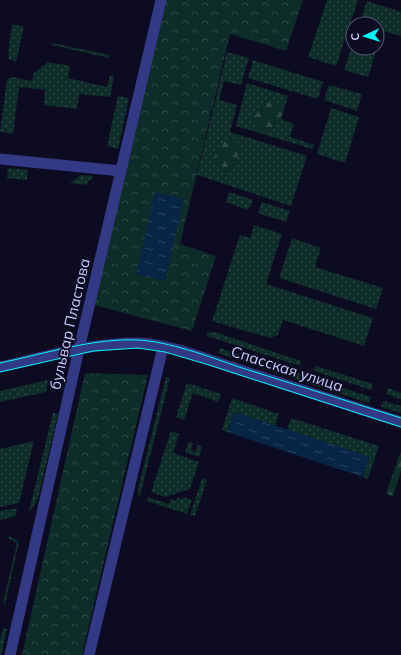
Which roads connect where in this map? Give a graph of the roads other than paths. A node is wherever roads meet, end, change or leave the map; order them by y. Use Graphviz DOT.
graph roads {
  1 [pos="160,0"];
  2 [pos="0,159"];
  3 [pos="121,171"];
  4 [pos="163,347"];
  5 [pos="79,349"];
  6 [pos="0,367"];
  7 [pos="401,422"];
  8 [pos="10,655"];
  9 [pos="89,655"];
  1 -- 3 [label="street, бульвар Пластова"];
  2 -- 3 [label="street"];
  3 -- 5 [label="street, бульвар Пластова"];
  4 -- 5 [label="street, Спасская улица"];
  4 -- 7 [label="street, Спасская улица"];
  4 -- 9 [label="street"];
  5 -- 6 [label="street, Спасская улица"];
  5 -- 8 [label="street, бульвар Пластова"];
}
